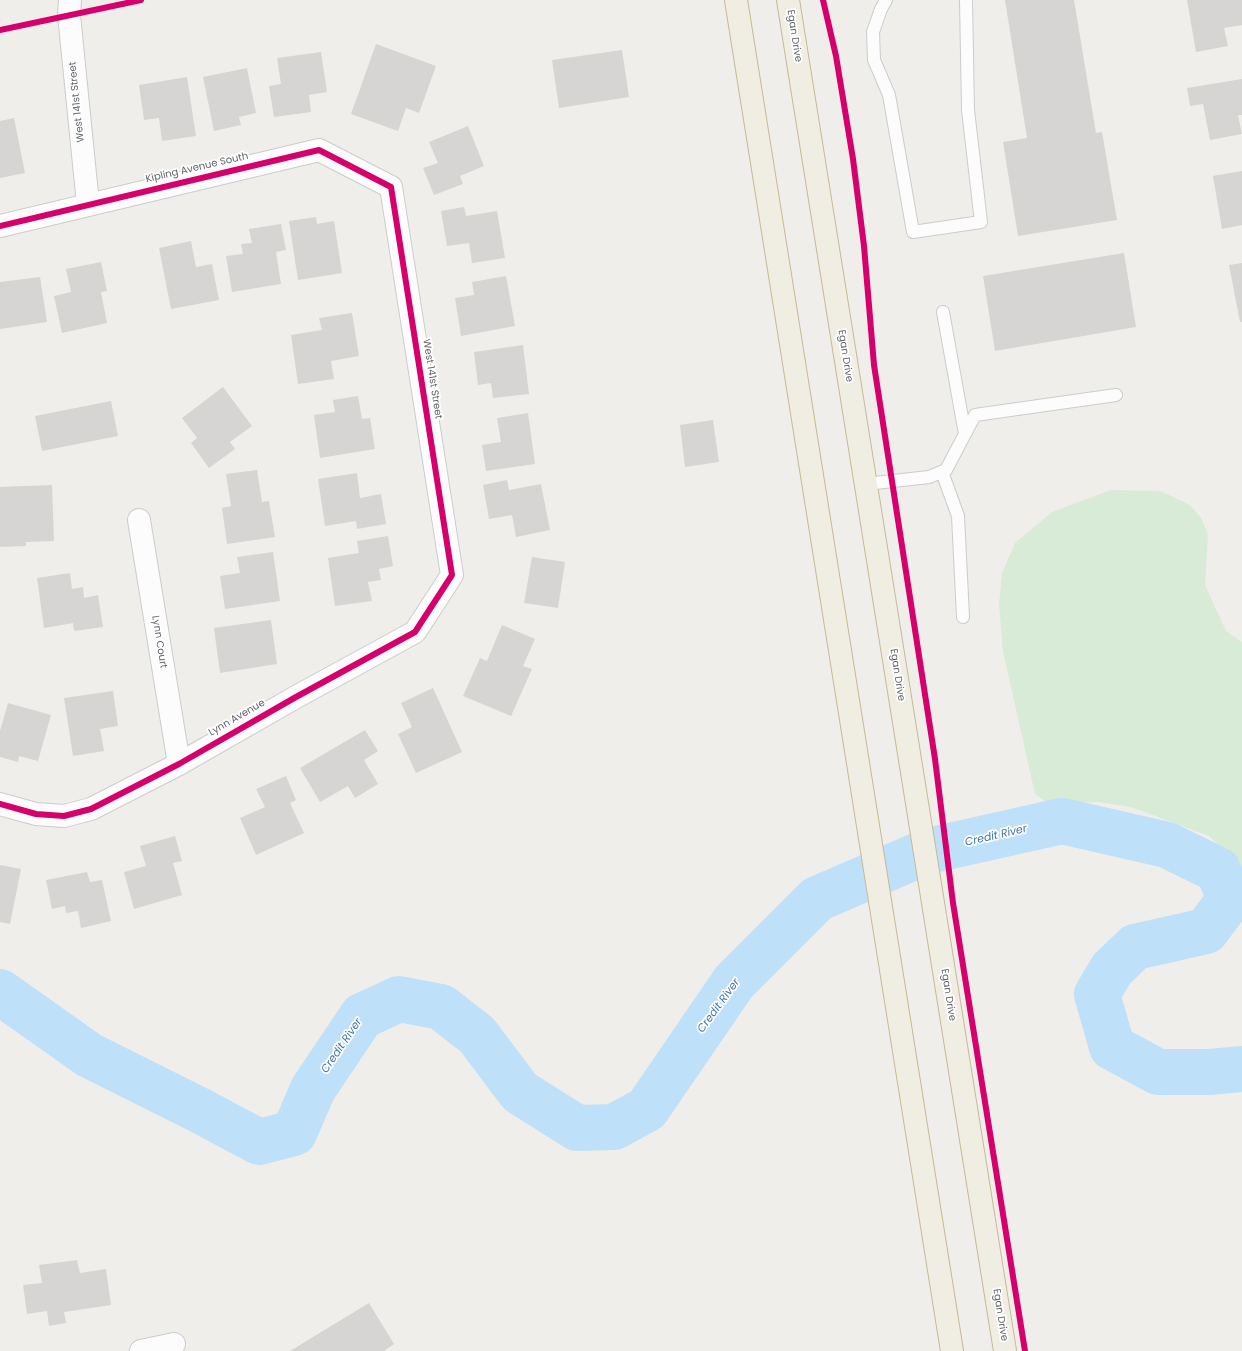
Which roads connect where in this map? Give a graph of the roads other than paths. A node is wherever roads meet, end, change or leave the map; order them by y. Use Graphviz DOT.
graph roads {
  1 [pos="70,0"];
  2 [pos="736,0"];
  3 [pos="788,0"];
  4 [pos="886,0"];
  5 [pos="966,0"];
  6 [pos="391,187"];
  7 [pos="88,204"];
  8 [pos="0,226"];
  9 [pos="943,312"];
  10 [pos="1116,395"];
  11 [pos="965,434"];
  12 [pos="942,472"];
  13 [pos="866,484"];
  14 [pos="139,520"];
  15 [pos="452,575"];
  16 [pos="963,617"];
  17 [pos="178,764"];
  18 [pos="0,804"];
  19 [pos="174,1344"];
  20 [pos="141,1351"];
  21 [pos="952,1351"];
  22 [pos="1005,1351"];
  1 -- 7 [label="street, West 141st Street"];
  2 -- 21 [label="highway"];
  3 -- 13 [label="highway, Egan Drive"];
  4 -- 5 [label="lane"];
  6 -- 7 [label="street, Kipling Avenue South"];
  6 -- 15 [label="street, West 141st Street"];
  7 -- 8 [label="street, Kipling Avenue South"];
  9 -- 11 [label="lane"];
  10 -- 11 [label="lane"];
  11 -- 12 [label="lane"];
  12 -- 13 [label="lane"];
  12 -- 16 [label="lane"];
  13 -- 22 [label="highway, Egan Drive"];
  14 -- 17 [label="street, Lynn Court"];
  15 -- 17 [label="street, Lynn Avenue"];
  17 -- 18 [label="street, Lynn Avenue"];
  19 -- 20 [label="street"];
}
